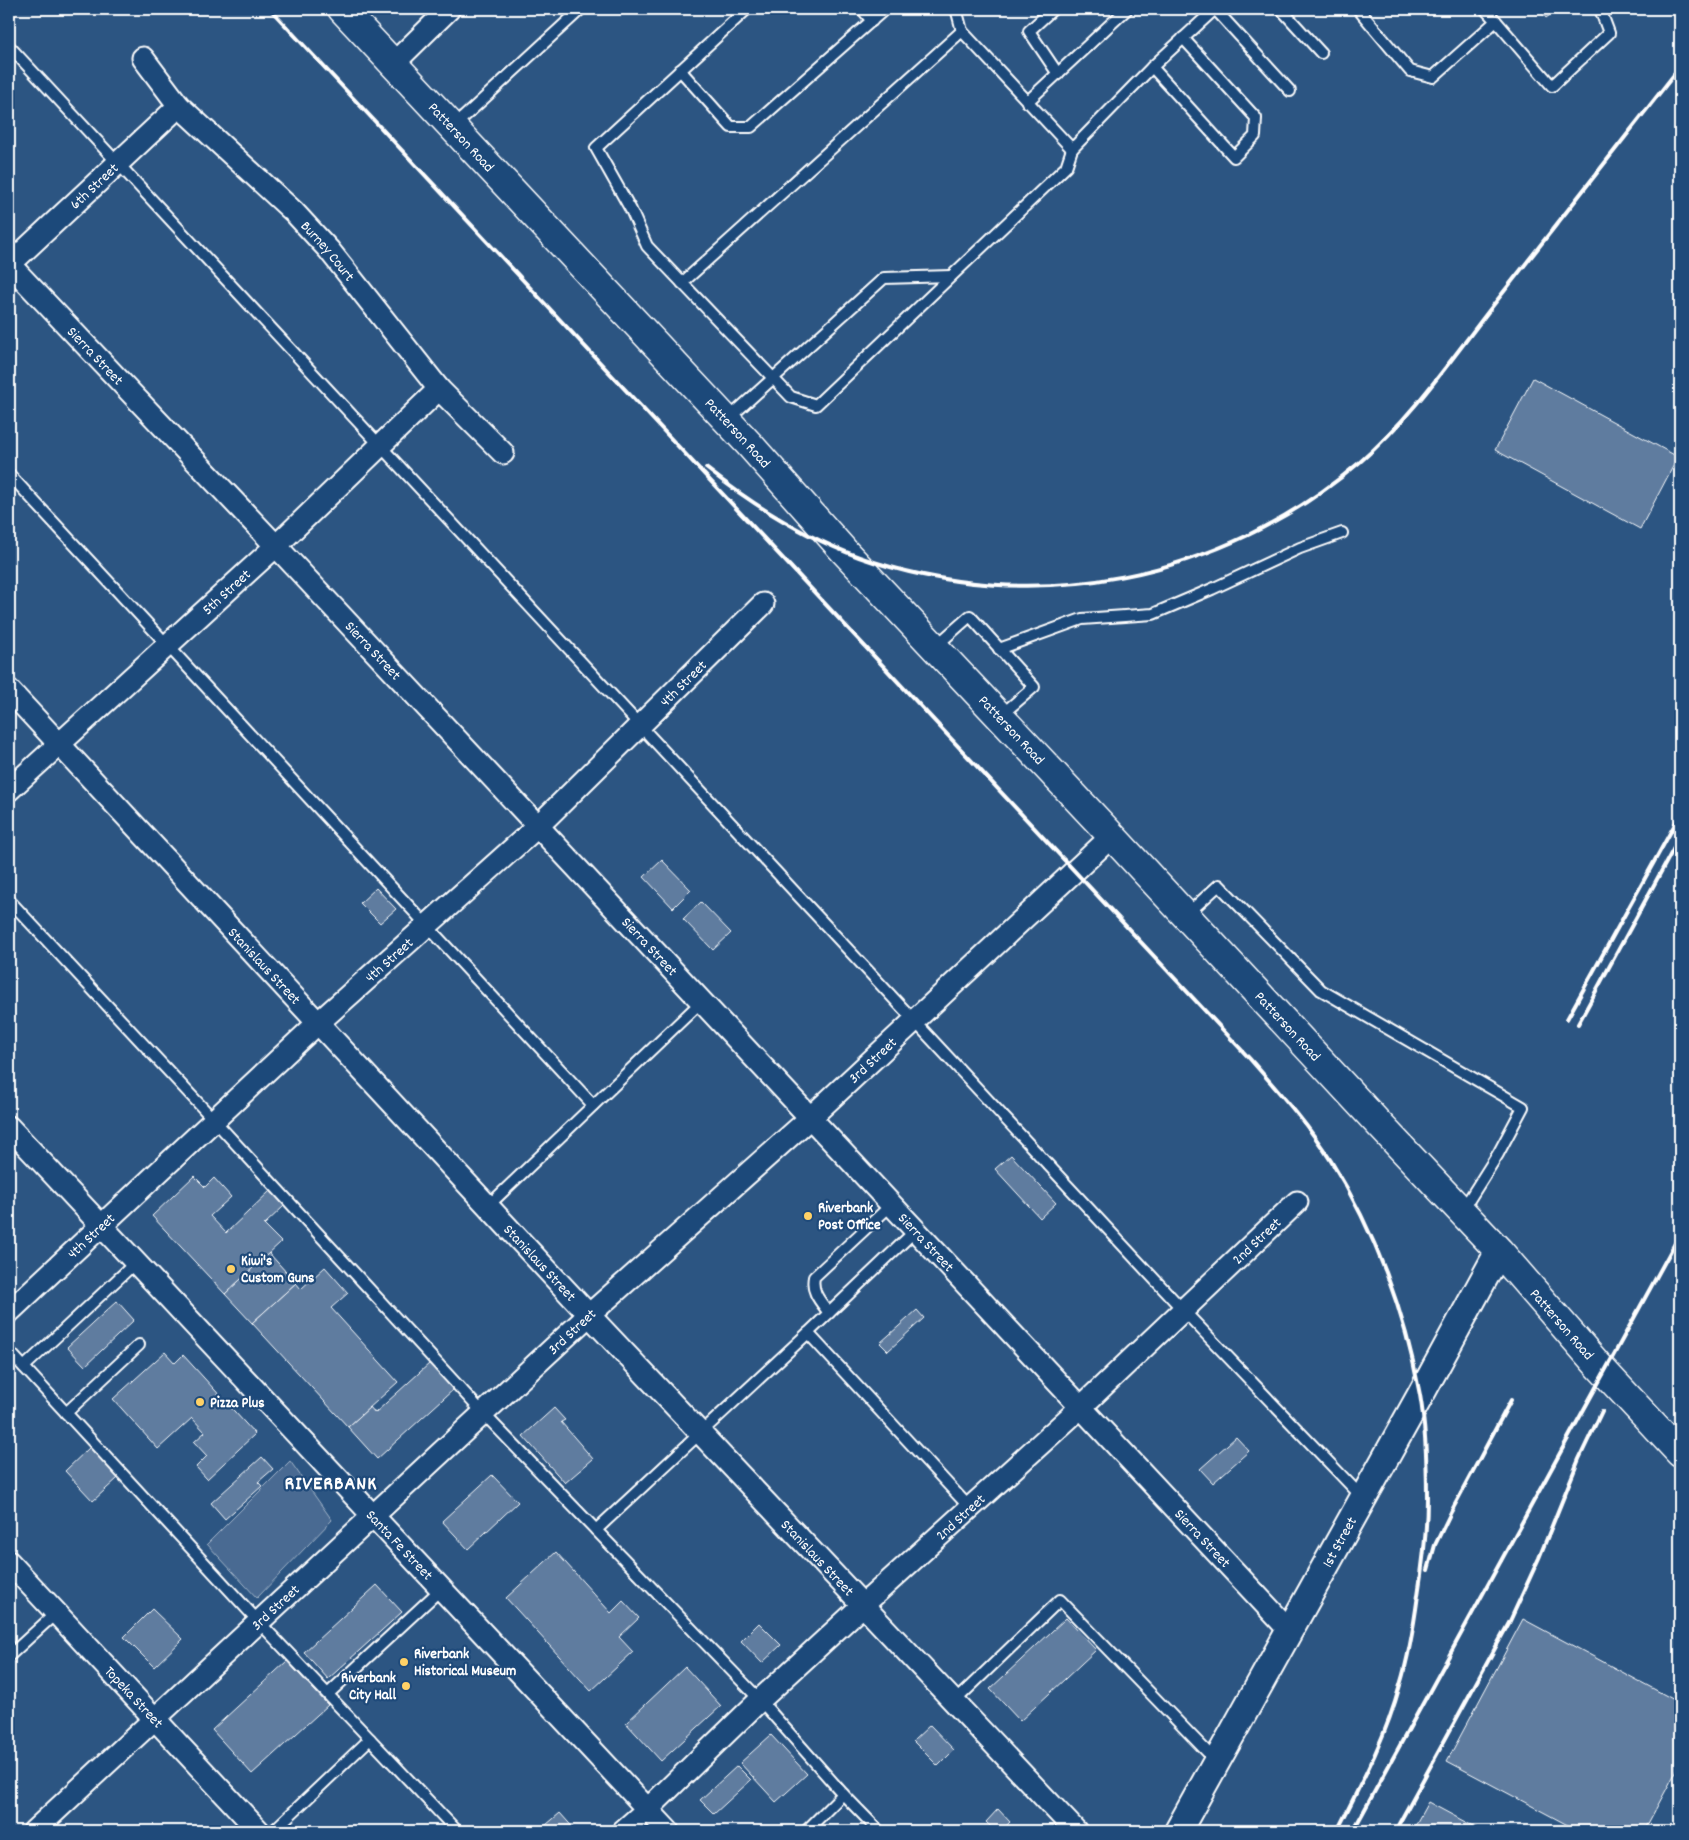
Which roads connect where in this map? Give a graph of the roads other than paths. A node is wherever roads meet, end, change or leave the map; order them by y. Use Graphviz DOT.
graph roads {
  1 [pos="342,9"];
  2 [pos="449,9"];
  3 [pos="580,9"];
  4 [pos="747,9"];
  5 [pos="862,9"];
  6 [pos="885,9"];
  7 [pos="1053,9"];
  8 [pos="1128,9"];
  9 [pos="1215,9"];
  10 [pos="1281,9"];
  11 [pos="1358,9"];
  12 [pos="1486,9"];
  13 [pos="1600,9"];
  14 [pos="957,10"];
  15 [pos="872,20"];
  16 [pos="1496,22"];
  17 [pos="962,31"];
  18 [pos="1183,38"];
  19 [pos="9,46"];
  20 [pos="1321,53"];
  21 [pos="143,58"];
  22 [pos="394,63"];
  23 [pos="1152,67"];
  24 [pos="680,70"];
  25 [pos="1058,74"];
  26 [pos="1290,91"];
  27 [pos="1027,102"];
  28 [pos="179,106"];
  29 [pos="453,126"];
  30 [pos="1072,149"];
  31 [pos="117,164"];
  32 [pos="9,265"];
  33 [pos="951,276"];
  34 [pos="682,283"];
  35 [pos="773,379"];
  36 [pos="440,389"];
  37 [pos="727,420"];
  38 [pos="381,445"];
  39 [pos="502,453"];
  40 [pos="9,474"];
  41 [pos="1342,533"];
  42 [pos="276,546"];
  43 [pos="763,604"];
  44 [pos="166,646"];
  45 [pos="934,647"];
  46 [pos="999,649"];
  47 [pos="9,690"];
  48 [pos="1000,717"];
  49 [pos="640,725"];
  50 [pos="59,744"];
  51 [pos="9,790"];
  52 [pos="537,827"];
  53 [pos="1112,836"];
  54 [pos="9,900"];
  55 [pos="1186,916"];
  56 [pos="426,926"];
  57 [pos="702,1002"];
  58 [pos="915,1020"];
  59 [pos="318,1022"];
  60 [pos="593,1105"];
  61 [pos="810,1118"];
  62 [pos="214,1120"];
  63 [pos="9,1127"];
  64 [pos="1297,1202"];
  65 [pos="891,1205"];
  66 [pos="488,1206"];
  67 [pos="1461,1212"];
  68 [pos="101,1226"];
  69 [pos="915,1231"];
  70 [pos="1498,1251"];
  71 [pos="135,1262"];
  72 [pos="1183,1310"];
  73 [pos="9,1312"];
  74 [pos="829,1313"];
  75 [pos="589,1315"];
  76 [pos="808,1333"];
  77 [pos="138,1346"];
  78 [pos="9,1351"];
  79 [pos="24,1367"];
  80 [pos="1080,1408"];
  81 [pos="66,1413"];
  82 [pos="483,1413"];
  83 [pos="701,1434"];
  84 [pos="1680,1453"];
  85 [pos="1363,1498"];
  86 [pos="970,1508"];
  87 [pos="373,1516"];
  88 [pos="596,1530"];
  89 [pos="9,1562"];
  90 [pos="441,1590"];
  91 [pos="863,1605"];
  92 [pos="56,1613"];
  93 [pos="259,1622"];
  94 [pos="1290,1631"];
  95 [pos="9,1656"];
  96 [pos="328,1694"];
  97 [pos="760,1700"];
  98 [pos="954,1702"];
  99 [pos="155,1719"];
  100 [pos="370,1739"];
  101 [pos="1217,1762"];
  102 [pos="843,1794"];
  103 [pos="648,1809"];
  104 [pos="34,1831"];
  105 [pos="259,1831"];
  106 [pos="273,1831"];
  107 [pos="457,1831"];
  108 [pos="623,1831"];
  109 [pos="668,1831"];
  110 [pos="806,1831"];
  111 [pos="879,1831"];
  112 [pos="1076,1831"];
  113 [pos="1178,1831"];
  1 -- 22 [label="main road, Patterson Road"];
  2 -- 22 [label="street"];
  3 -- 29 [label="lane"];
  4 -- 24 [label="lane"];
  5 -- 15 [label="lane"];
  6 -- 15 [label="lane"];
  7 -- 25 [label="lane"];
  8 -- 25 [label="lane"];
  9 -- 18 [label="lane"];
  9 -- 26 [label="lane"];
  10 -- 20 [label="lane"];
  11 -- 16 [label="lane"];
  12 -- 16 [label="lane"];
  13 -- 16 [label="lane"];
  14 -- 17 [label="lane"];
  15 -- 24 [label="lane"];
  17 -- 27 [label="lane"];
  17 -- 34 [label="lane"];
  18 -- 23 [label="lane"];
  18 -- 23 [label="lane"];
  19 -- 31 [label="lane"];
  21 -- 28 [label="street, Burney Court"];
  22 -- 29 [label="main road, Patterson Road"];
  23 -- 30 [label="lane"];
  24 -- 34 [label="lane"];
  25 -- 27 [label="lane"];
  27 -- 30 [label="lane"];
  28 -- 31 [label="street, 6th Street"];
  28 -- 36 [label="street, Burney Court"];
  29 -- 37 [label="main road, Patterson Road"];
  30 -- 33 [label="lane"];
  31 -- 32 [label="street, 6th Street"];
  31 -- 38 [label="lane"];
  32 -- 42 [label="street, Sierra Street"];
  33 -- 35 [label="lane"];
  33 -- 35 [label="lane"];
  34 -- 35 [label="lane"];
  35 -- 37 [label="lane"];
  36 -- 38 [label="street, 5th Street"];
  36 -- 39 [label="street, Burney Court"];
  37 -- 45 [label="main road, Patterson Road"];
  38 -- 42 [label="street, 5th Street"];
  38 -- 49 [label="lane"];
  40 -- 44 [label="lane"];
  41 -- 46 [label="lane"];
  42 -- 44 [label="street, 5th Street"];
  42 -- 52 [label="street, Sierra Street"];
  43 -- 49 [label="street, 4th Street"];
  44 -- 50 [label="street, 5th Street"];
  44 -- 56 [label="lane"];
  45 -- 46 [label="lane"];
  45 -- 48 [label="main road, Patterson Road"];
  46 -- 48 [label="lane"];
  47 -- 50 [label="street, Stanislaus Street"];
  48 -- 53 [label="main road, Patterson Road"];
  49 -- 52 [label="street, 4th Street"];
  49 -- 58 [label="lane"];
  50 -- 51 [label="street, 5th Street"];
  50 -- 59 [label="street, Stanislaus Street"];
  52 -- 56 [label="street, 4th Street"];
  52 -- 57 [label="street, Sierra Street"];
  53 -- 55 [label="main road, Patterson Road"];
  53 -- 58 [label="street, 3rd Street"];
  54 -- 62 [label="lane"];
  55 -- 67 [label="main road, Patterson Road"];
  55 -- 67 [label="lane"];
  56 -- 59 [label="street, 4th Street"];
  56 -- 60 [label="lane"];
  57 -- 60 [label="lane"];
  57 -- 61 [label="street, Sierra Street"];
  58 -- 61 [label="street, 3rd Street"];
  58 -- 72 [label="lane"];
  59 -- 62 [label="street, 4th Street"];
  59 -- 66 [label="street, Stanislaus Street"];
  60 -- 66 [label="lane"];
  61 -- 65 [label="street, Sierra Street"];
  61 -- 75 [label="street, 3rd Street"];
  62 -- 68 [label="street, 4th Street"];
  62 -- 82 [label="lane"];
  63 -- 68 [label="street, Santa Fe Street"];
  64 -- 72 [label="street, 2nd Street"];
  65 -- 69 [label="street, Sierra Street"];
  65 -- 74 [label="lane"];
  66 -- 75 [label="street, Stanislaus Street"];
  67 -- 70 [label="main road, Patterson Road"];
  68 -- 71 [label="street, Santa Fe Street"];
  68 -- 73 [label="street, 4th Street"];
  69 -- 74 [label="lane"];
  69 -- 80 [label="street, Sierra Street"];
  70 -- 84 [label="main road, Patterson Road"];
  70 -- 85 [label="street, 1st Street"];
  71 -- 79 [label="lane"];
  71 -- 87 [label="street, Santa Fe Street"];
  72 -- 80 [label="street, 2nd Street"];
  72 -- 85 [label="lane"];
  74 -- 76 [label="lane"];
  75 -- 82 [label="street, 3rd Street"];
  75 -- 83 [label="street, Stanislaus Street"];
  76 -- 83 [label="lane"];
  76 -- 86 [label="lane"];
  77 -- 81 [label="lane"];
  78 -- 79 [label="lane"];
  79 -- 81 [label="lane"];
  80 -- 86 [label="street, 2nd Street"];
  80 -- 94 [label="street, Sierra Street"];
  81 -- 93 [label="lane"];
  82 -- 87 [label="street, 3rd Street"];
  82 -- 88 [label="lane"];
  83 -- 88 [label="lane"];
  83 -- 91 [label="street, Stanislaus Street"];
  85 -- 94 [label="street, 1st Street"];
  86 -- 91 [label="street, 2nd Street"];
  87 -- 90 [label="street, Santa Fe Street"];
  87 -- 93 [label="street, 3rd Street"];
  88 -- 97 [label="lane"];
  89 -- 92 [label="street, Topeka Street"];
  90 -- 96 [label="lane"];
  90 -- 103 [label="street, Santa Fe Street"];
  91 -- 97 [label="street, 2nd Street"];
  91 -- 98 [label="street, Stanislaus Street"];
  92 -- 95 [label="lane"];
  92 -- 99 [label="street, Topeka Street"];
  93 -- 96 [label="lane"];
  93 -- 99 [label="street, 3rd Street"];
  94 -- 101 [label="street, 1st Street"];
  96 -- 100 [label="lane"];
  97 -- 102 [label="lane"];
  97 -- 103 [label="street, 2nd Street"];
  98 -- 101 [label="lane"];
  98 -- 112 [label="street, Stanislaus Street"];
  99 -- 104 [label="street, 3rd Street"];
  99 -- 105 [label="street, Topeka Street"];
  100 -- 106 [label="lane"];
  100 -- 107 [label="lane"];
  101 -- 113 [label="street, 1st Street"];
  102 -- 110 [label="lane"];
  102 -- 111 [label="lane"];
  103 -- 108 [label="street, 2nd Street"];
  103 -- 109 [label="street, Santa Fe Street"];
}
